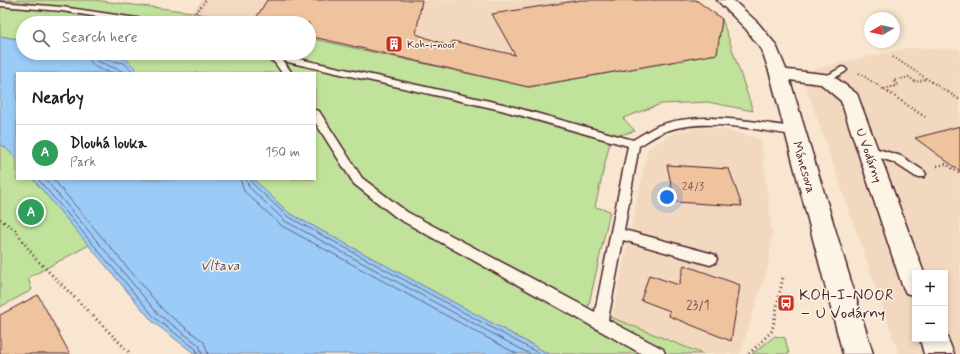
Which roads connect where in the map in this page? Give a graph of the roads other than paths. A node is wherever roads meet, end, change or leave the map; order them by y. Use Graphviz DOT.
graph roads {
  1 [pos="47,0"];
  2 [pos="724,0"];
  3 [pos="1,5"];
  4 [pos="33,7"];
  5 [pos="107,16"];
  6 [pos="276,60"];
  7 [pos="292,60"];
  8 [pos="286,72"];
  9 [pos="779,74"];
  10 [pos="316,115"];
  11 [pos="795,131"];
  12 [pos="634,144"];
  13 [pos="868,150"];
  14 [pos="920,174"];
  15 [pos="616,233"];
  16 [pos="710,259"];
  17 [pos="912,276"];
  18 [pos="600,324"];
  19 [pos="935,342"];
  20 [pos="857,352"];
  21 [pos="657,354"];
  22 [pos="940,354"];
  1 -- 4 [label="lane"];
  2 -- 9 [label="main road, Mánesova"];
  3 -- 4 [label="lane"];
  4 -- 5 [label="lane"];
  6 -- 8 [label="lane"];
  7 -- 12 [label="lane"];
  9 -- 11 [label="main road, Mánesova"];
  9 -- 13 [label="main road, U Vodárny"];
  10 -- 18 [label="lane"];
  11 -- 12 [label="lane"];
  11 -- 20 [label="main road, Mánesova"];
  12 -- 15 [label="lane"];
  13 -- 14 [label="lane"];
  13 -- 17 [label="main road, U Vodárny"];
  15 -- 16 [label="lane"];
  15 -- 18 [label="lane"];
  18 -- 21 [label="lane"];
  19 -- 22 [label="main road"];
}
